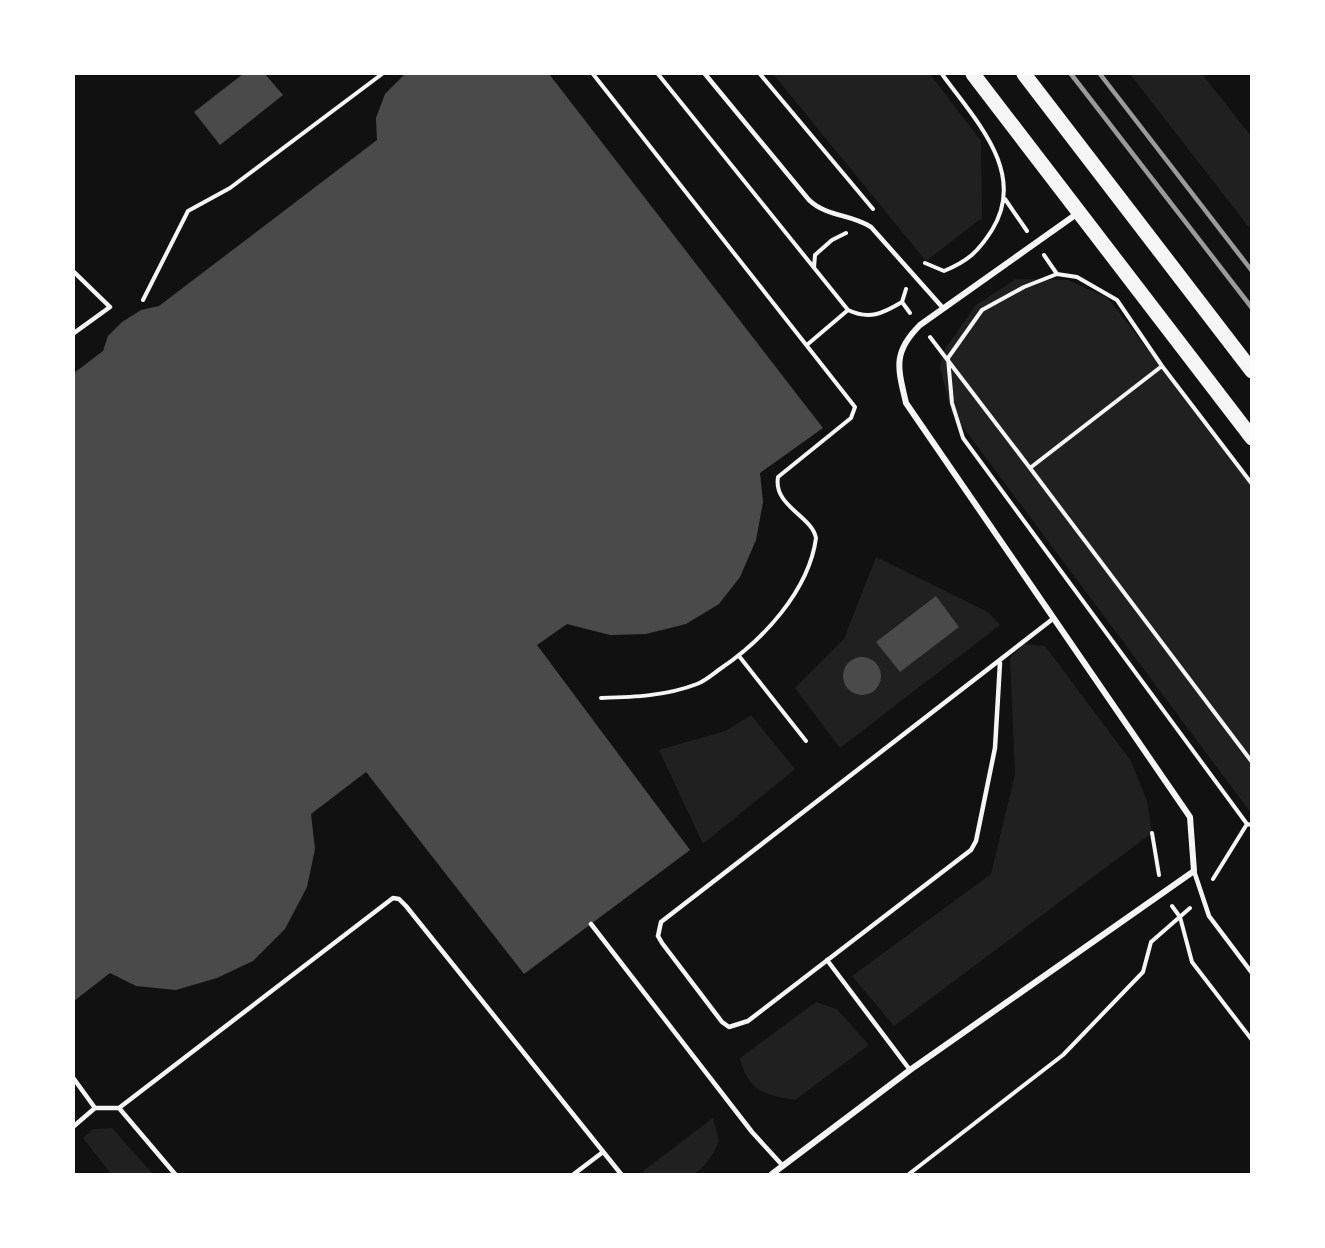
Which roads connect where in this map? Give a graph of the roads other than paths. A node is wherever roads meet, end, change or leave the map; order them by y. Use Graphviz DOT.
graph roads {
  1 [pos="705,74"];
  2 [pos="973,74"];
  3 [pos="1024,74"];
  4 [pos="1079,212"];
  5 [pos="74,272"];
  6 [pos="943,308"];
  7 [pos="74,333"];
  8 [pos="1251,371"];
  9 [pos="1251,438"];
  10 [pos="1054,618"];
  11 [pos="1000,663"];
  12 [pos="1194,871"];
  13 [pos="591,924"];
  14 [pos="827,960"];
  15 [pos="1251,973"];
  16 [pos="910,1070"];
  17 [pos="74,1079"];
  18 [pos="96,1108"];
  19 [pos="119,1108"];
  20 [pos="74,1125"];
  21 [pos="603,1152"];
  22 [pos="783,1166"];
  23 [pos="175,1174"];
  24 [pos="574,1174"];
  25 [pos="621,1174"];
  26 [pos="772,1174"];
  1 -- 6 [label="lane"];
  2 -- 4 [label="main road"];
  3 -- 8 [label="main road"];
  4 -- 6 [label="street"];
  4 -- 9 [label="main road"];
  5 -- 7 [label="lane"];
  6 -- 10 [label="street"];
  10 -- 11 [label="lane"];
  10 -- 12 [label="street"];
  11 -- 14 [label="lane"];
  11 -- 14 [label="lane"];
  12 -- 15 [label="lane"];
  12 -- 16 [label="street"];
  13 -- 22 [label="lane"];
  14 -- 16 [label="lane"];
  16 -- 22 [label="street"];
  17 -- 18 [label="lane"];
  18 -- 19 [label="lane"];
  18 -- 20 [label="lane"];
  19 -- 21 [label="lane"];
  19 -- 23 [label="lane"];
  21 -- 24 [label="lane"];
  21 -- 25 [label="lane"];
  22 -- 26 [label="street"];
}
